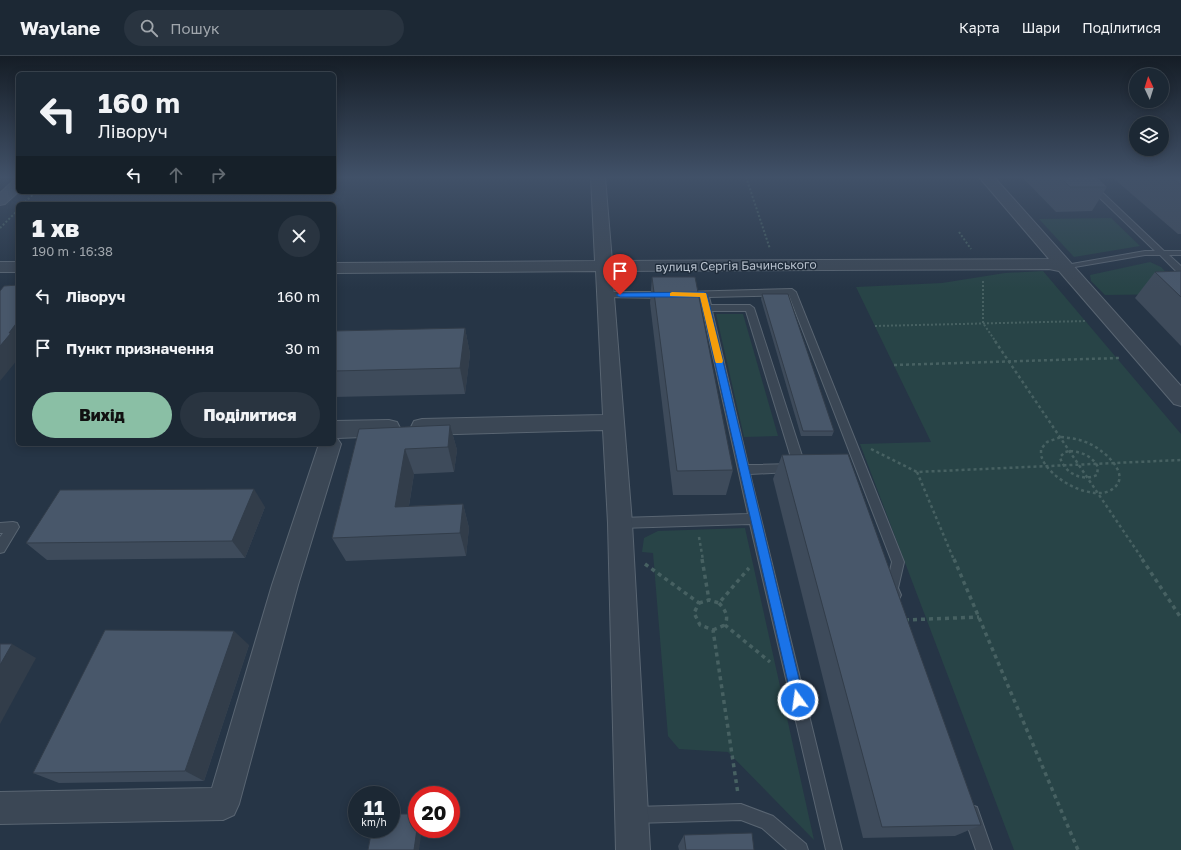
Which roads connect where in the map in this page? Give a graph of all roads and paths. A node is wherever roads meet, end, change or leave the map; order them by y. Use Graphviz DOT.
graph roads {
  1 [pos="14,214"];
  2 [pos="600,214"];
  3 [pos="758,214"];
  4 [pos="1018,214"];
  5 [pos="1120,214"];
  6 [pos="0,228"];
  7 [pos="770,249"];
  8 [pos="1162,253"];
  9 [pos="1181,253"];
  10 [pos="0,267"];
  11 [pos="16,267"];
  12 [pos="1066,267"];
  13 [pos="336,268"];
  14 [pos="604,268"];
  15 [pos="1181,271"];
  16 [pos="983,279"];
  17 [pos="704,294"];
  18 [pos="606,296"];
  19 [pos="707,308"];
  20 [pos="1111,320"];
  21 [pos="983,323"];
  22 [pos="875,326"];
  23 [pos="1144,357"];
  24 [pos="1010,362"];
  25 [pos="894,365"];
  26 [pos="1181,399"];
  27 [pos="614,422"];
  28 [pos="336,429"];
  29 [pos="1061,437"];
  30 [pos="329,446"];
  31 [pos="868,447"];
  32 [pos="1070,451"];
  33 [pos="1181,460"];
  34 [pos="1114,462"];
  35 [pos="1096,463"];
  36 [pos="1079,464"];
  37 [pos="1062,465"];
  38 [pos="1045,466"];
  39 [pos="800,468"];
  40 [pos="814,468"];
  41 [pos="744,470"];
  42 [pos="917,472"];
  43 [pos="1089,478"];
  44 [pos="1099,493"];
  45 [pos="755,519"];
  46 [pos="697,521"];
  47 [pos="620,523"];
  48 [pos="0,528"];
  49 [pos="0,548"];
  50 [pos="621,558"];
  51 [pos="764,558"];
  52 [pos="884,567"];
  53 [pos="892,588"];
  54 [pos="709,600"];
  55 [pos="699,603"];
  56 [pos="719,603"];
  57 [pos="979,617"];
  58 [pos="1181,618"];
  59 [pos="902,620"];
  60 [pos="725,625"];
  61 [pos="713,630"];
  62 [pos="791,670"];
  63 [pos="968,806"];
  64 [pos="0,808"];
  65 [pos="741,812"];
  66 [pos="632,815"];
  67 [pos="633,850"];
  68 [pos="800,850"];
  69 [pos="834,850"];
  70 [pos="984,850"];
  71 [pos="1078,850"];
  1 -- 6 [label="path"];
  2 -- 14 [label="street"];
  3 -- 7 [label="path"];
  4 -- 12 [label="street"];
  5 -- 8 [label="lane"];
  8 -- 9 [label="lane"];
  8 -- 12 [label="lane"];
  8 -- 15 [label="lane"];
  10 -- 11 [label="street"];
  12 -- 14 [label="street, вулиця Сергія Бачинського"];
  12 -- 20 [label="street"];
  13 -- 14 [label="street, вулиця Сергія Бачинського"];
  14 -- 18 [label="street"];
  16 -- 21 [label="path"];
  17 -- 18 [label="lane"];
  17 -- 19 [label="lane"];
  17 -- 53 [label="lane"];
  18 -- 27 [label="street"];
  19 -- 39 [label="lane"];
  19 -- 41 [label="lane"];
  20 -- 21 [label="path"];
  20 -- 23 [label="street"];
  21 -- 22 [label="path"];
  21 -- 24 [label="path"];
  23 -- 24 [label="path"];
  23 -- 26 [label="street"];
  24 -- 25 [label="path"];
  24 -- 29 [label="path"];
  27 -- 28 [label="street"];
  27 -- 47 [label="street"];
  29 -- 32 [label="path"];
  29 -- 34 [label="path"];
  29 -- 38 [label="path"];
  30 -- 64 [label="street"];
  31 -- 42 [label="path"];
  32 -- 35 [label="path"];
  32 -- 36 [label="path"];
  32 -- 37 [label="path"];
  33 -- 34 [label="path"];
  34 -- 35 [label="path"];
  34 -- 44 [label="path"];
  35 -- 36 [label="path"];
  35 -- 43 [label="path"];
  36 -- 37 [label="path"];
  36 -- 43 [label="path"];
  37 -- 38 [label="path"];
  37 -- 43 [label="path"];
  38 -- 42 [label="path"];
  38 -- 44 [label="path"];
  39 -- 40 [label="lane"];
  39 -- 41 [label="lane"];
  41 -- 45 [label="lane"];
  42 -- 57 [label="path"];
  43 -- 44 [label="path"];
  44 -- 58 [label="path"];
  45 -- 46 [label="lane"];
  45 -- 51 [label="lane"];
  46 -- 47 [label="lane"];
  46 -- 54 [label="path"];
  47 -- 50 [label="street"];
  48 -- 49 [label="lane"];
  50 -- 55 [label="path"];
  50 -- 66 [label="street"];
  51 -- 56 [label="path"];
  51 -- 62 [label="lane"];
  52 -- 53 [label="lane"];
  53 -- 59 [label="lane"];
  54 -- 55 [label="path"];
  54 -- 56 [label="path"];
  55 -- 61 [label="path"];
  56 -- 60 [label="path"];
  57 -- 59 [label="path"];
  57 -- 71 [label="path"];
  60 -- 61 [label="path"];
  60 -- 62 [label="path"];
  61 -- 65 [label="path"];
  62 -- 69 [label="lane"];
  63 -- 70 [label="lane"];
  65 -- 66 [label="lane"];
  65 -- 68 [label="lane"];
  66 -- 67 [label="street"];
}
